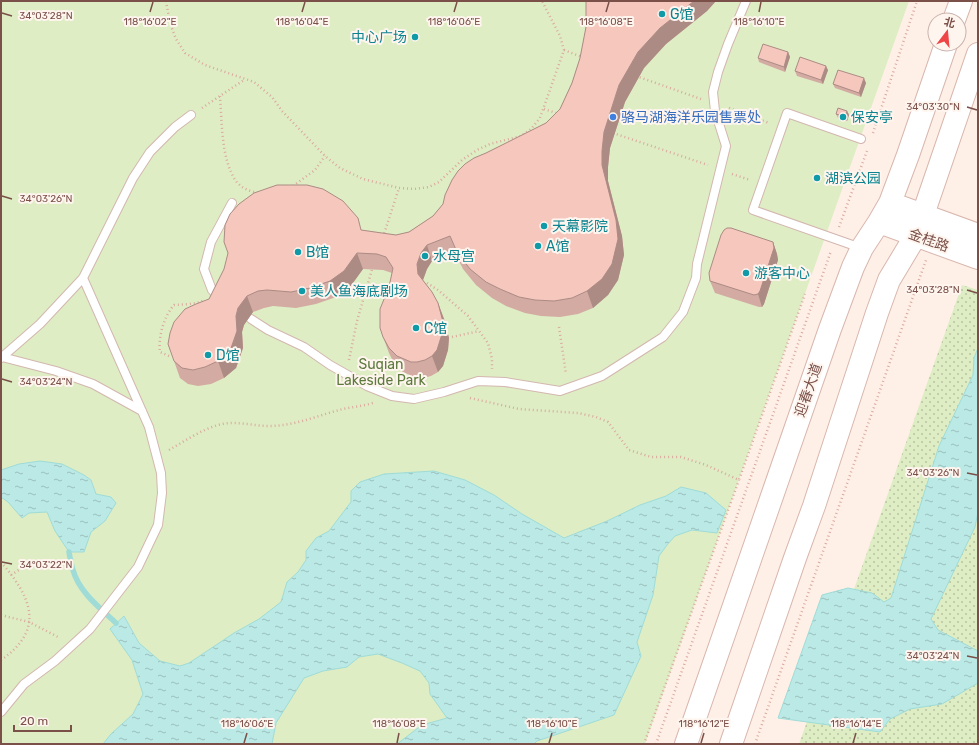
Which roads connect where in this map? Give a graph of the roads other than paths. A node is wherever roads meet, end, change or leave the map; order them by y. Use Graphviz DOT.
graph roads {
  1 [pos="746,1"];
  2 [pos="961,1"];
  3 [pos="957,12"];
  4 [pos="943,52"];
  5 [pos="978,54"];
  6 [pos="191,115"];
  7 [pos="861,139"];
  8 [pos="232,203"];
  9 [pos="890,203"];
  10 [pos="879,222"];
  11 [pos="924,231"];
  12 [pos="978,235"];
  13 [pos="862,248"];
  14 [pos="978,258"];
  15 [pos="83,278"];
  16 [pos="221,300"];
  17 [pos="251,319"];
  18 [pos="2,358"];
  19 [pos="142,411"];
  20 [pos="1,712"];
  21 [pos="686,744"];
  22 [pos="731,744"];
  1 -- 17 [label="lane"];
  2 -- 3 [label="main road"];
  4 -- 9 [label="main road, 迎春大道"];
  5 -- 11 [label="main road"];
  6 -- 15 [label="lane"];
  7 -- 13 [label="lane"];
  8 -- 16 [label="lane"];
  9 -- 10 [label="main road, 迎春大道"];
  9 -- 11 [label="main road, 金桂路"];
  10 -- 11 [label="main road, 金桂路"];
  10 -- 13 [label="main road, 迎春大道"];
  11 -- 12 [label="main road, 金桂路"];
  11 -- 14 [label="main road, 金桂路"];
  11 -- 22 [label="main road"];
  13 -- 21 [label="main road, 迎春大道"];
  15 -- 18 [label="lane"];
  15 -- 19 [label="lane"];
  18 -- 19 [label="lane"];
  19 -- 20 [label="lane"];
}
